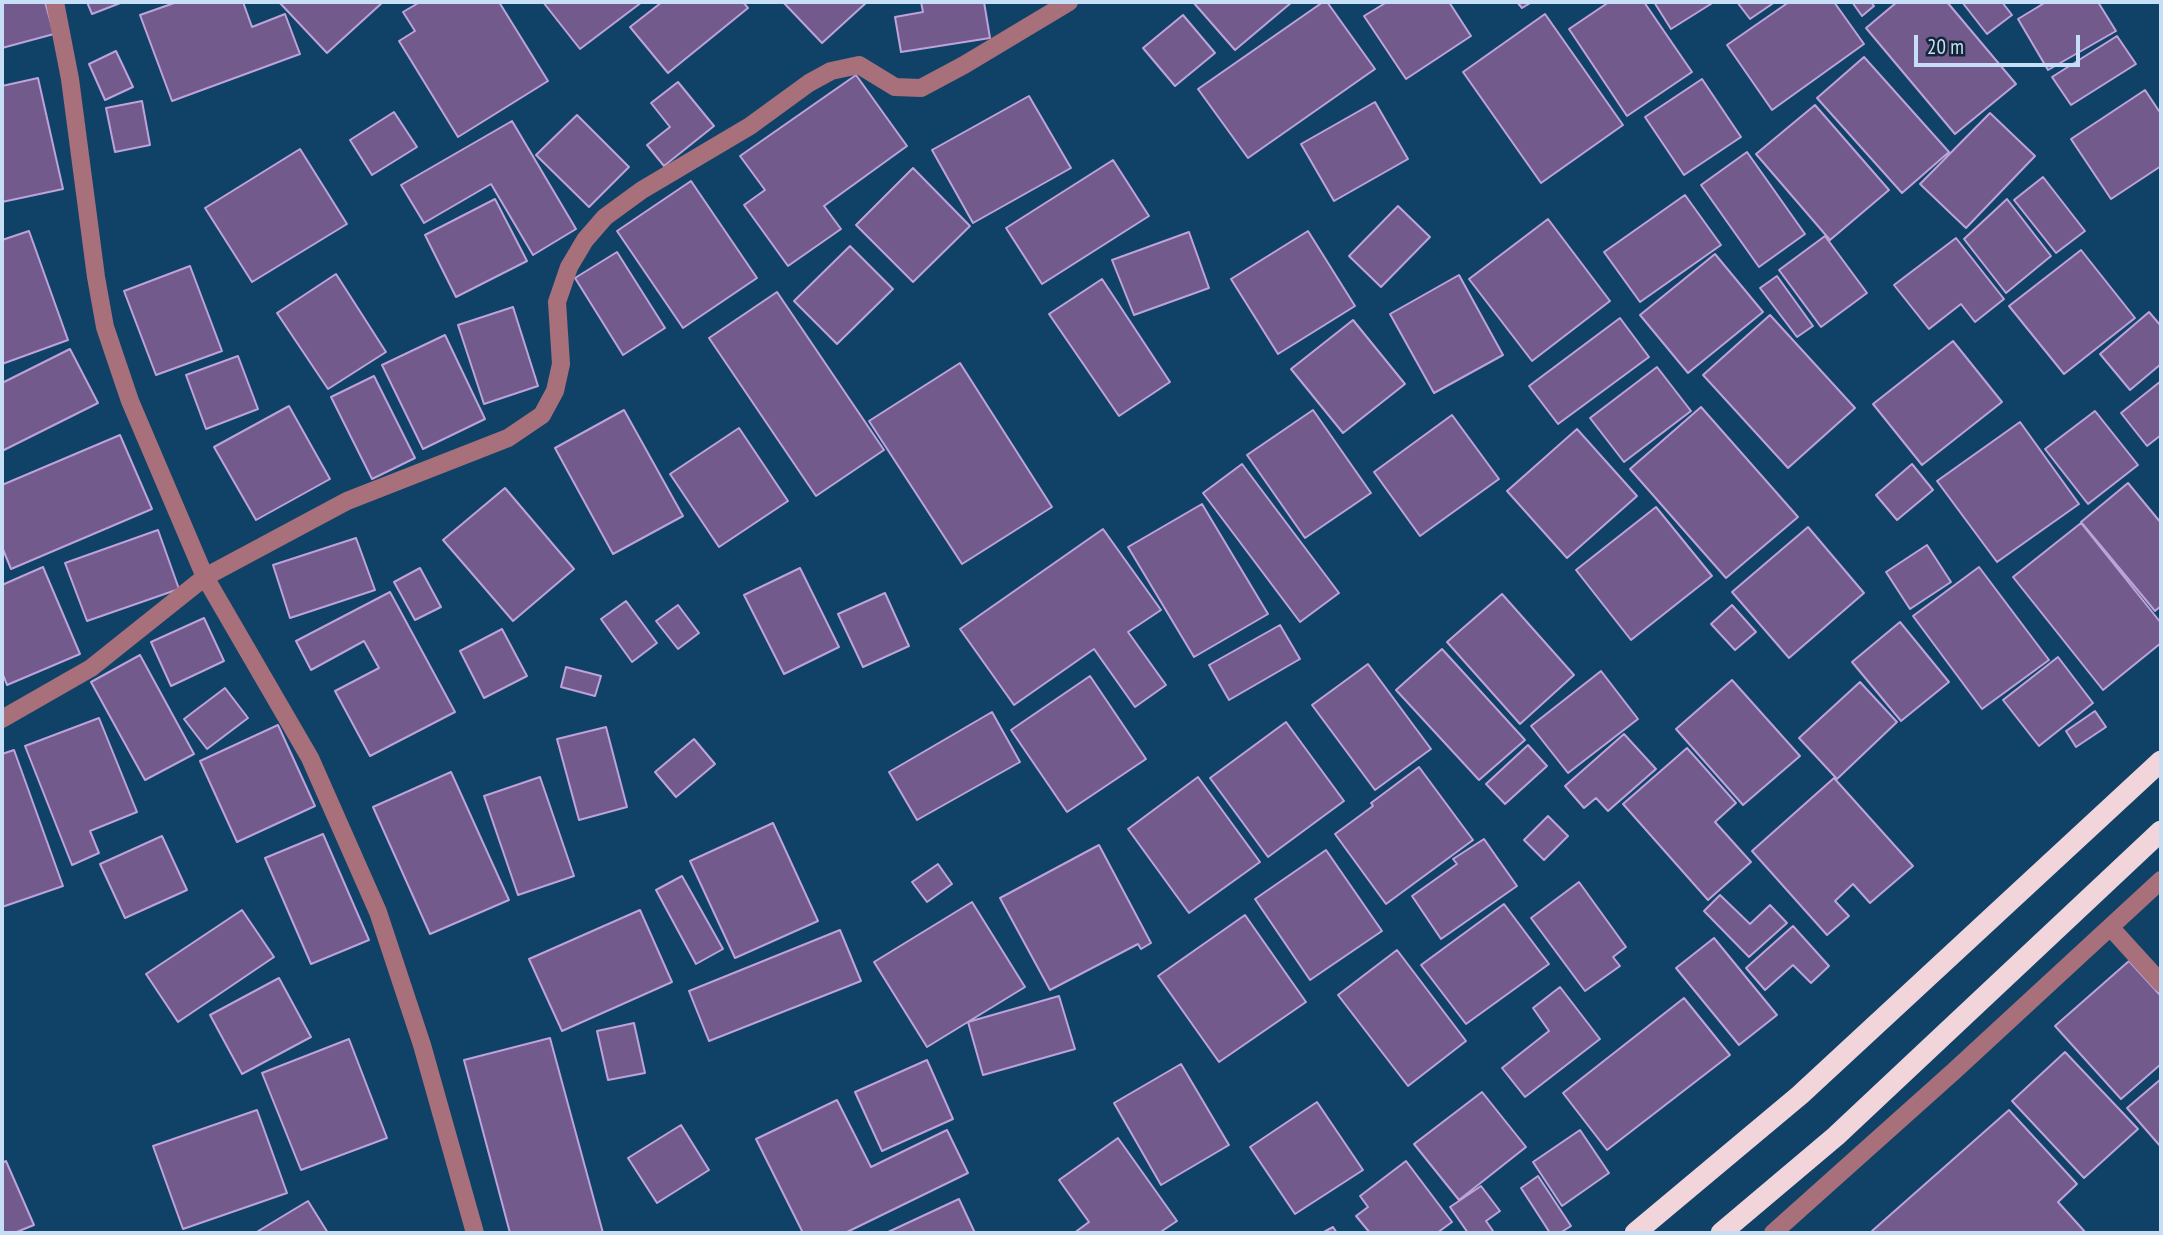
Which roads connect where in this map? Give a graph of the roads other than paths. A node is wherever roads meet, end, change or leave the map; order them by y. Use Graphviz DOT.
graph roads {
  1 [pos="55,2"];
  2 [pos="1069,2"];
  3 [pos="205,577"];
  4 [pos="2,719"];
  5 [pos="2161,761"];
  6 [pos="2161,831"];
  7 [pos="2161,880"];
  8 [pos="2111,928"];
  9 [pos="2161,983"];
  10 [pos="475,1233"];
  11 [pos="1635,1233"];
  12 [pos="1721,1233"];
  13 [pos="1773,1233"];
  1 -- 3 [label="street"];
  2 -- 3 [label="street"];
  3 -- 4 [label="street"];
  3 -- 10 [label="street"];
  5 -- 11 [label="highway"];
  6 -- 12 [label="highway"];
  7 -- 8 [label="street"];
  8 -- 9 [label="street"];
  8 -- 13 [label="street"];
}
